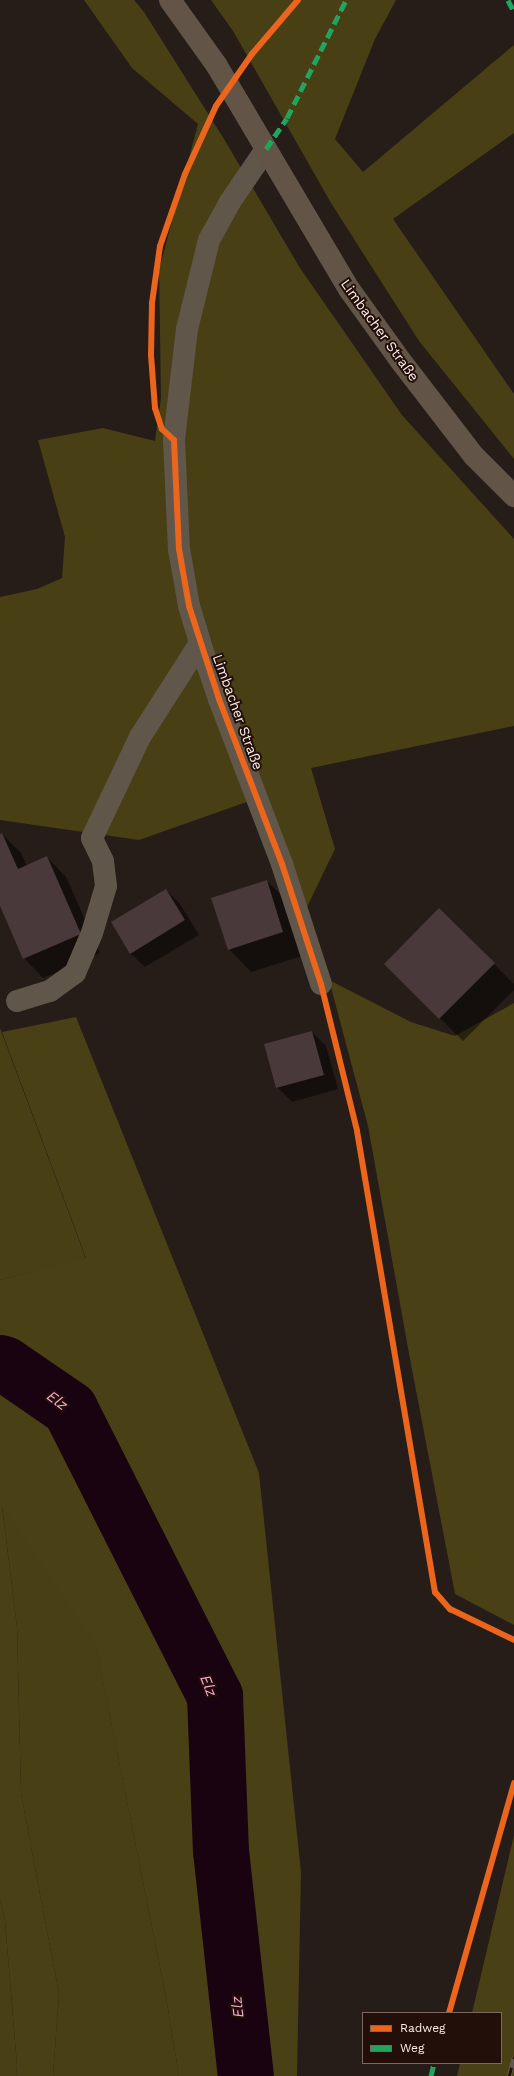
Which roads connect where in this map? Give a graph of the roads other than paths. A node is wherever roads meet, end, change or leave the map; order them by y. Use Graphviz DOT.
graph roads {
  1 [pos="170,0"];
  2 [pos="266,149"];
  3 [pos="514,496"];
  4 [pos="200,643"];
  5 [pos="321,984"];
  6 [pos="17,1001"];
  1 -- 2 [label="main road, Limbacher Straße"];
  2 -- 3 [label="main road, Limbacher Straße"];
  2 -- 4 [label="lane, Limbacher Straße"];
  4 -- 5 [label="lane, Limbacher Straße"];
  4 -- 6 [label="lane"];
}
